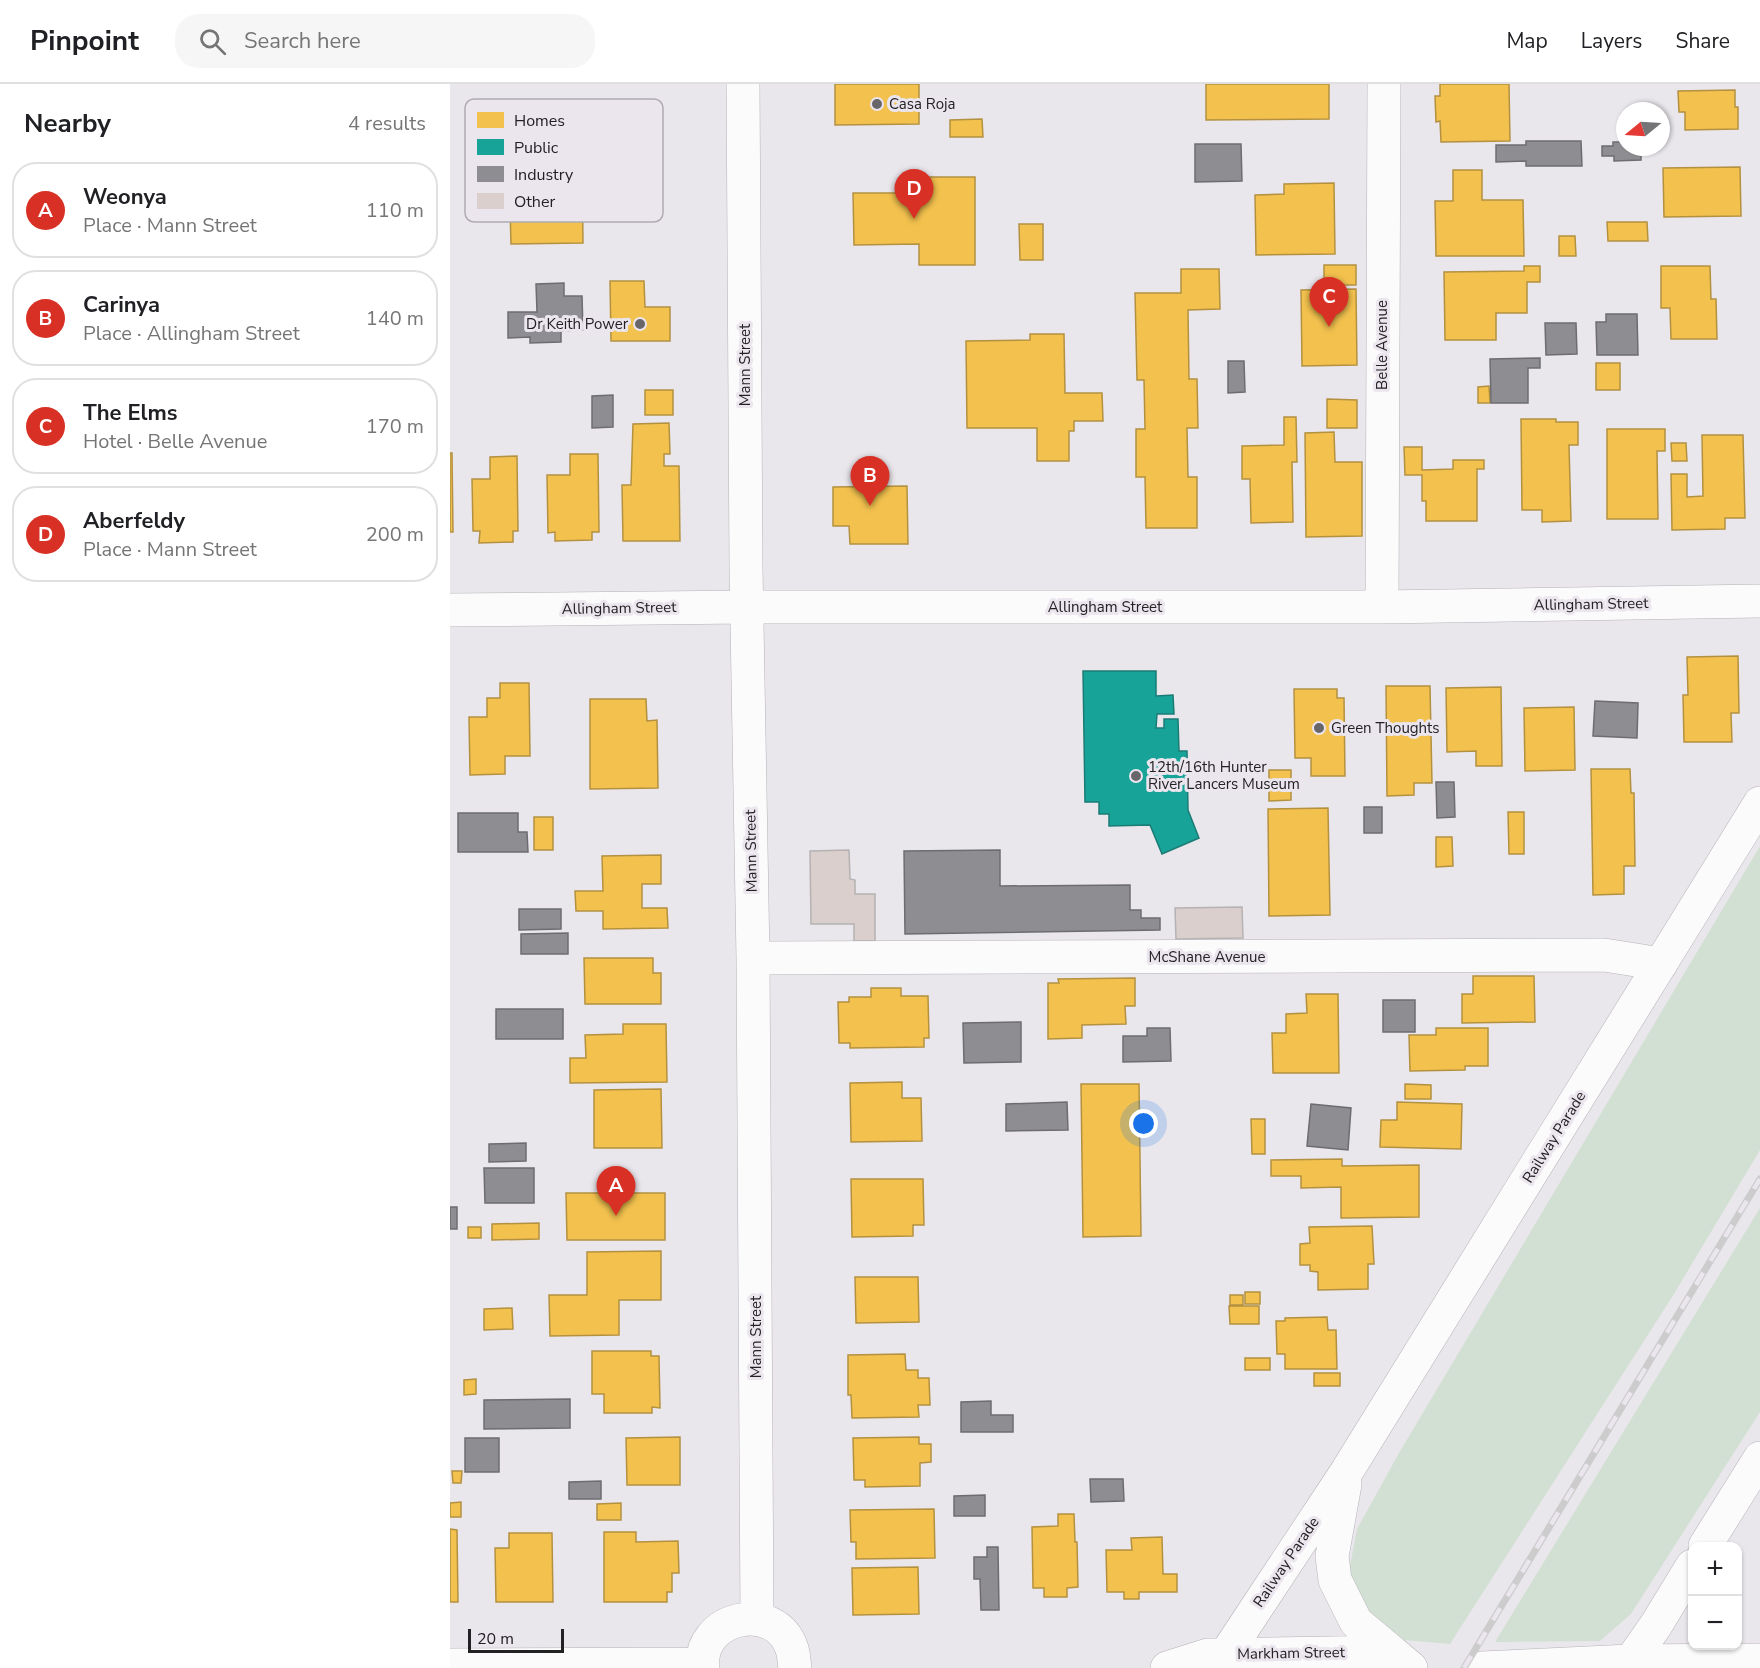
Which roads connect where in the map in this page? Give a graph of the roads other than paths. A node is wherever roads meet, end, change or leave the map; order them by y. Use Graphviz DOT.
graph roads {
  1 [pos="743,84"];
  2 [pos="1384,84"];
  3 [pos="1760,601"];
  4 [pos="746,607"];
  5 [pos="1382,607"];
  6 [pos="450,610"];
  7 [pos="1760,802"];
  8 [pos="753,958"];
  9 [pos="1661,964"];
  10 [pos="1760,1458"];
  11 [pos="1347,1471"];
  12 [pos="1708,1542"];
  13 [pos="1688,1573"];
  14 [pos="757,1618"];
  15 [pos="1226,1654"];
  16 [pos="1402,1660"];
  17 [pos="1760,1660"];
  18 [pos="1628,1664"];
  19 [pos="450,1665"];
  20 [pos="703,1666"];
  21 [pos="795,1668"];
  22 [pos="1167,1668"];
  23 [pos="1482,1668"];
  24 [pos="1487,1668"];
  1 -- 4 [label="street, Mann Street"];
  2 -- 5 [label="street, Belle Avenue"];
  3 -- 5 [label="street, Allingham Street"];
  4 -- 5 [label="street, Allingham Street"];
  4 -- 6 [label="street, Allingham Street"];
  4 -- 8 [label="street, Mann Street"];
  7 -- 9 [label="street, Railway Parade"];
  8 -- 9 [label="street, McShane Avenue"];
  8 -- 14 [label="street, Mann Street"];
  9 -- 11 [label="street, Railway Parade"];
  10 -- 12 [label="street"];
  11 -- 15 [label="street, Railway Parade"];
  11 -- 16 [label="street, Railway Parade"];
  13 -- 18 [label="street"];
  14 -- 20 [label="street"];
  14 -- 21 [label="street"];
  15 -- 16 [label="street, Markham Street"];
  15 -- 22 [label="street, Markham Street"];
  17 -- 18 [label="street"];
  18 -- 24 [label="street"];
  19 -- 20 [label="street"];
  23 -- 24 [label="street"];
}
